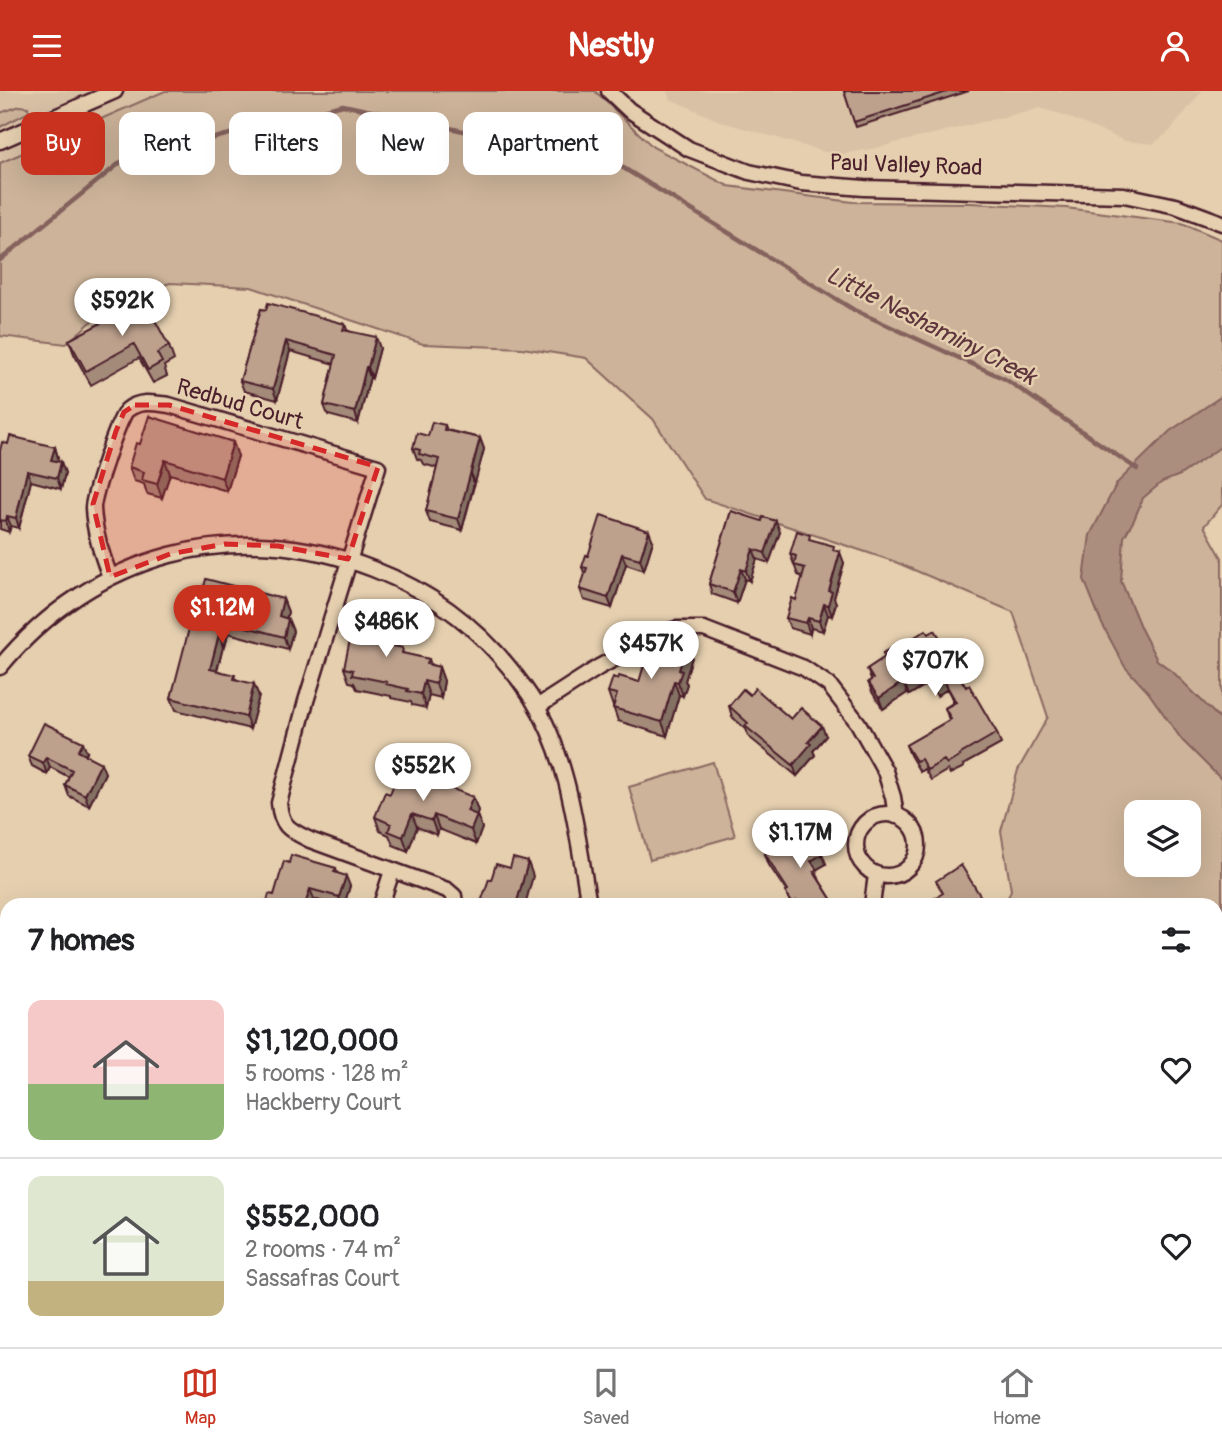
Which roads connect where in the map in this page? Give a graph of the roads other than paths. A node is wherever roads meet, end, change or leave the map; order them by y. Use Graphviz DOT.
graph roads {
  1 [pos="115,91"];
  2 [pos="609,91"];
  3 [pos="0,141"];
  4 [pos="1222,223"];
  5 [pos="348,559"];
  6 [pos="110,577"];
  7 [pos="0,667"];
  8 [pos="537,707"];
  9 [pos="896,816"];
  10 [pos="392,871"];
  11 [pos="876,875"];
  12 [pos="383,898"];
  13 [pos="454,898"];
  14 [pos="588,898"];
  15 [pos="873,898"];
  1 -- 3 [label="street"];
  2 -- 4 [label="street, Paul Valley Road"];
  5 -- 6 [label="street"];
  5 -- 6 [label="street, Redbud Court"];
  5 -- 8 [label="street"];
  5 -- 10 [label="street"];
  6 -- 7 [label="street"];
  8 -- 9 [label="street"];
  8 -- 14 [label="street"];
  9 -- 11 [label="street"];
  9 -- 11 [label="street"];
  10 -- 12 [label="street"];
  10 -- 13 [label="street"];
  11 -- 15 [label="street"];
}
